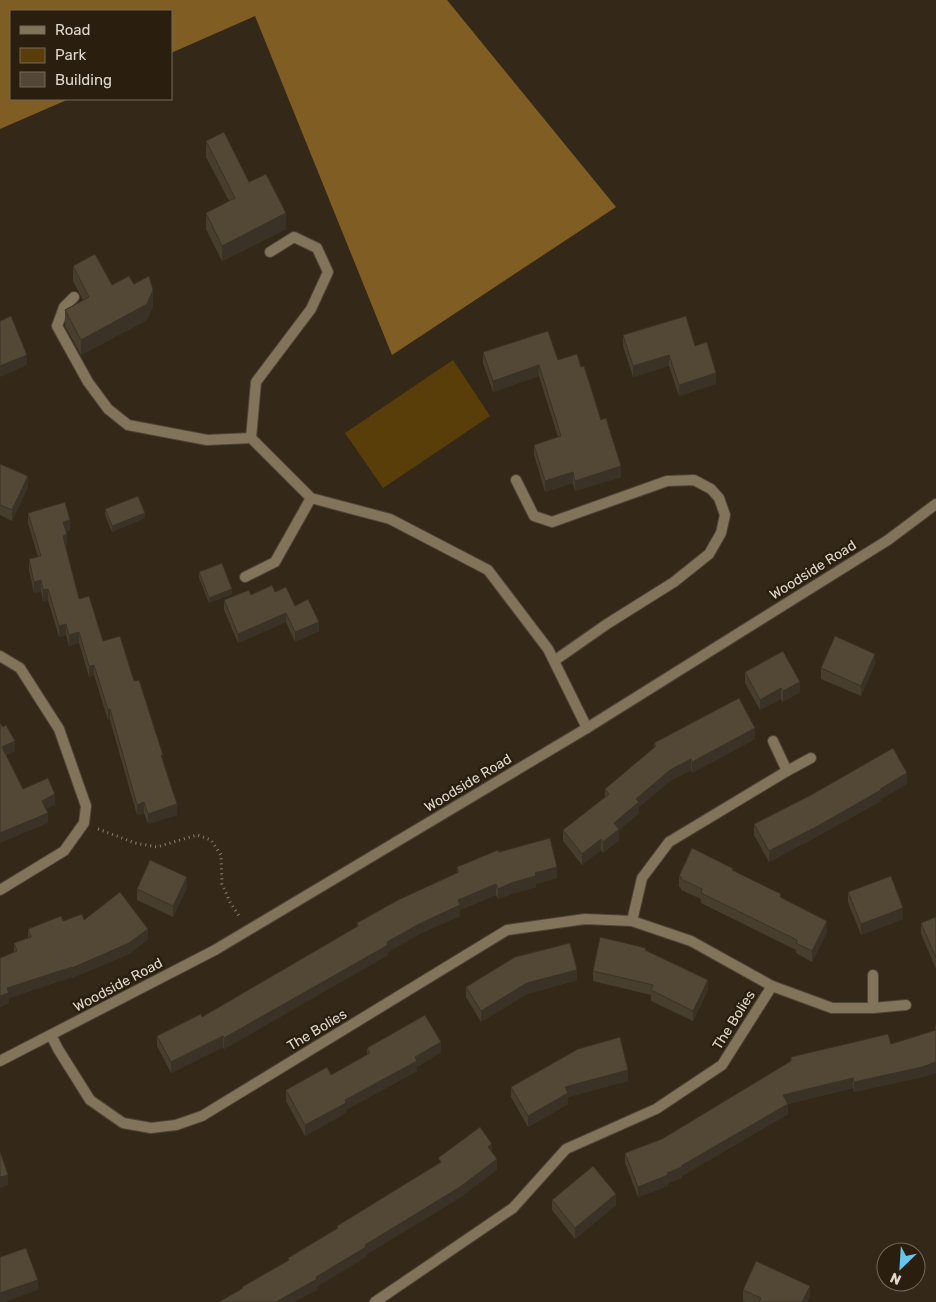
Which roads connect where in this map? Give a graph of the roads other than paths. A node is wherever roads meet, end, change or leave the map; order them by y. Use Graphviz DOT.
graph roads {
  1 [pos="270,252"];
  2 [pos="74,297"];
  3 [pos="252,438"];
  4 [pos="516,480"];
  5 [pos="311,498"];
  6 [pos="936,504"];
  7 [pos="245,577"];
  8 [pos="0,656"];
  9 [pos="554,661"];
  10 [pos="587,728"];
  11 [pos="773,741"];
  12 [pos="811,758"];
  13 [pos="787,771"];
  14 [pos="0,890"];
  15 [pos="632,921"];
  16 [pos="873,975"];
  17 [pos="772,986"];
  18 [pos="906,1005"];
  19 [pos="873,1008"];
  20 [pos="51,1035"];
  21 [pos="0,1061"];
  22 [pos="375,1302"];
  1 -- 3 [label="street"];
  2 -- 3 [label="street"];
  3 -- 5 [label="street"];
  4 -- 9 [label="street"];
  5 -- 7 [label="street"];
  5 -- 9 [label="street"];
  6 -- 10 [label="street, Woodside Road"];
  8 -- 14 [label="street"];
  9 -- 10 [label="street"];
  10 -- 20 [label="street, Woodside Road"];
  11 -- 13 [label="street"];
  12 -- 13 [label="street"];
  13 -- 15 [label="street"];
  15 -- 17 [label="street, The Bolies"];
  15 -- 20 [label="street, The Bolies"];
  16 -- 19 [label="street"];
  17 -- 19 [label="street, The Bolies"];
  17 -- 22 [label="street, The Bolies"];
  18 -- 19 [label="street, The Bolies"];
  20 -- 21 [label="street, Woodside Road"];
}
